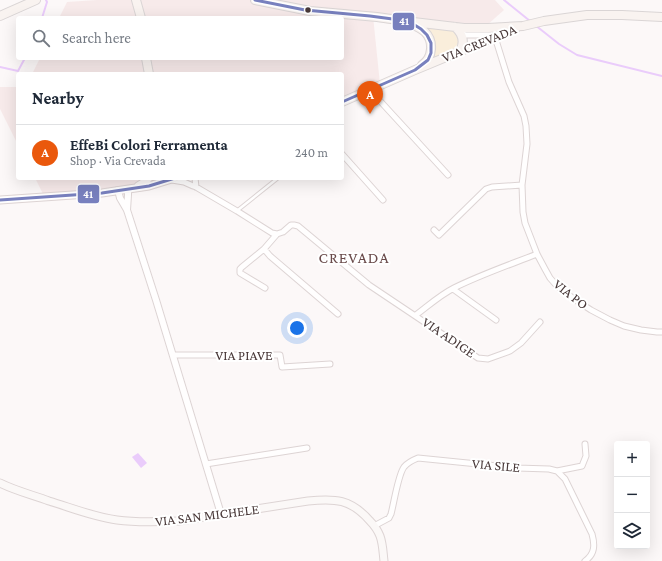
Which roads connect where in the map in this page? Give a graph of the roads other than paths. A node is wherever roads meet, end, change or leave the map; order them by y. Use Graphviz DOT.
graph roads {
  1 [pos="36,0"];
  2 [pos="138,0"];
  3 [pos="256,0"];
  4 [pos="287,3"];
  5 [pos="140,15"];
  6 [pos="0,16"];
  7 [pos="662,17"];
  8 [pos="405,21"];
  9 [pos="523,26"];
  10 [pos="455,27"];
  11 [pos="461,34"];
  12 [pos="495,37"];
  13 [pos="460,51"];
  14 [pos="146,60"];
  15 [pos="415,70"];
  16 [pos="149,72"];
  17 [pos="370,90"];
  18 [pos="344,101"];
  19 [pos="344,156"];
  20 [pos="448,175"];
  21 [pos="147,180"];
  22 [pos="169,180"];
  23 [pos="176,180"];
  24 [pos="195,180"];
  25 [pos="276,180"];
  26 [pos="522,185"];
  27 [pos="136,187"];
  28 [pos="196,187"];
  29 [pos="128,189"];
  30 [pos="118,190"];
  31 [pos="0,200"];
  32 [pos="383,200"];
  33 [pos="127,210"];
  34 [pos="237,211"];
  35 [pos="434,230"];
  36 [pos="277,234"];
  37 [pos="264,249"];
  38 [pos="537,254"];
  39 [pos="265,288"];
  40 [pos="453,289"];
  41 [pos="338,314"];
  42 [pos="416,315"];
  43 [pos="496,320"];
  44 [pos="540,322"];
  45 [pos="662,332"];
  46 [pos="173,355"];
  47 [pos="330,364"];
  48 [pos="585,444"];
  49 [pos="307,448"];
  50 [pos="206,464"];
  51 [pos="557,471"];
  52 [pos="0,483"];
  53 [pos="221,514"];
  54 [pos="374,526"];
  55 [pos="384,561"];
  56 [pos="586,561"];
  1 -- 6 [label="main road"];
  2 -- 5 [label="main road"];
  3 -- 4 [label="main road, VIA CREVADA"];
  4 -- 8 [label="main road, VIA CREVADA"];
  7 -- 9 [label="main road, VIA CREVADA"];
  8 -- 10 [label="main road, VIA CREVADA"];
  8 -- 15 [label="main road"];
  9 -- 10 [label="main road, VIA CREVADA"];
  9 -- 12 [label="main road, VIA CREVADA"];
  10 -- 11 [label="main road"];
  11 -- 12 [label="street"];
  11 -- 13 [label="main road"];
  12 -- 13 [label="main road, VIA CREVADA"];
  12 -- 26 [label="street, VIA PO"];
  13 -- 15 [label="main road, VIA CREVADA"];
  14 -- 16 [label="main road"];
  15 -- 17 [label="main road, VIA CREVADA"];
  17 -- 18 [label="main road, VIA CREVADA"];
  17 -- 20 [label="street"];
  19 -- 32 [label="street"];
  21 -- 27 [label="main road"];
  22 -- 27 [label="main road"];
  23 -- 28 [label="street"];
  24 -- 28 [label="street"];
  25 -- 34 [label="lane"];
  26 -- 35 [label="street"];
  26 -- 38 [label="street, VIA PO"];
  27 -- 29 [label="main road"];
  28 -- 34 [label="street"];
  29 -- 30 [label="main road"];
  29 -- 33 [label="street"];
  30 -- 31 [label="main road"];
  30 -- 33 [label="street"];
  33 -- 46 [label="street"];
  34 -- 36 [label="street"];
  36 -- 37 [label="street, VIA ADIGE"];
  36 -- 42 [label="street, VIA ADIGE"];
  37 -- 39 [label="street, VIA ADIGE"];
  37 -- 41 [label="street"];
  38 -- 40 [label="street, VIA ADIGE"];
  38 -- 45 [label="street, VIA PO"];
  40 -- 42 [label="street, VIA ADIGE"];
  40 -- 43 [label="street"];
  42 -- 44 [label="street, VIA ADIGE"];
  46 -- 47 [label="street, VIA PIAVE"];
  46 -- 50 [label="street"];
  48 -- 51 [label="street, VIA SILE"];
  49 -- 50 [label="street"];
  50 -- 53 [label="street"];
  51 -- 54 [label="street, VIA SILE"];
  51 -- 56 [label="street"];
  52 -- 53 [label="main road, VIA SAN MICHELE"];
  53 -- 54 [label="main road, VIA SAN MICHELE"];
  54 -- 55 [label="main road, VIA SAN MICHELE"];
}
